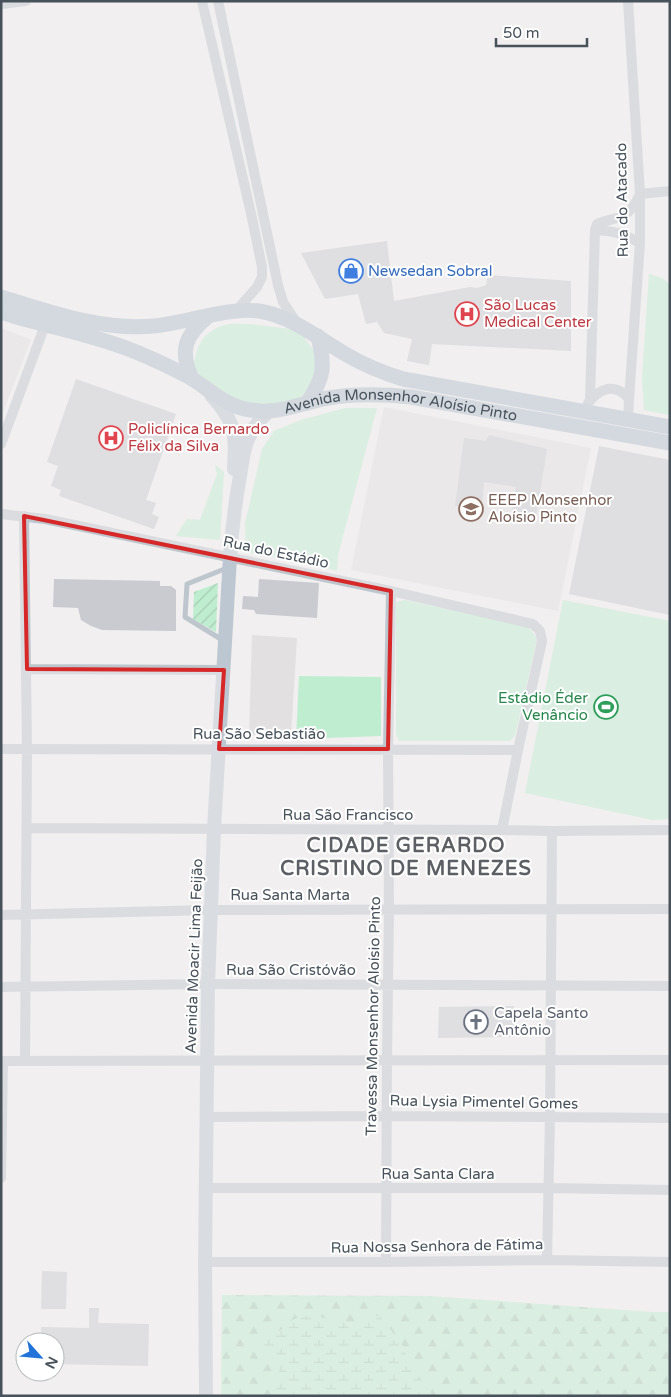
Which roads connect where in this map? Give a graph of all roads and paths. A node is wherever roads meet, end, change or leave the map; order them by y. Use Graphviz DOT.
graph roads {
  1 [pos="26,1"];
  2 [pos="202,1"];
  3 [pos="218,1"];
  4 [pos="628,1"];
  5 [pos="1,4"];
  6 [pos="670,191"];
  7 [pos="640,194"];
  8 [pos="594,230"];
  9 [pos="640,243"];
  10 [pos="1,297"];
  11 [pos="1,312"];
  12 [pos="236,312"];
  13 [pos="209,315"];
  14 [pos="298,324"];
  15 [pos="45,325"];
  16 [pos="318,336"];
  17 [pos="192,379"];
  18 [pos="208,391"];
  19 [pos="630,399"];
  20 [pos="307,403"];
  21 [pos="585,406"];
  22 [pos="269,411"];
  23 [pos="628,421"];
  24 [pos="670,428"];
  25 [pos="670,443"];
  26 [pos="1,444"];
  27 [pos="1,514"];
  28 [pos="24,516"];
  29 [pos="233,517"];
  30 [pos="230,562"];
  31 [pos="391,592"];
  32 [pos="225,642"];
  33 [pos="27,669"];
  34 [pos="224,670"];
  35 [pos="1,749"];
  36 [pos="27,749"];
  37 [pos="219,749"];
  38 [pos="388,749"];
  39 [pos="518,750"];
  40 [pos="27,828"];
  41 [pos="214,829"];
  42 [pos="389,830"];
  43 [pos="502,830"];
  44 [pos="670,830"];
  45 [pos="552,831"];
  46 [pos="552,908"];
  47 [pos="670,909"];
  48 [pos="211,910"];
  49 [pos="389,910"];
  50 [pos="1,915"];
  51 [pos="26,915"];
  52 [pos="208,984"];
  53 [pos="388,985"];
  54 [pos="551,986"];
  55 [pos="670,986"];
  56 [pos="1,987"];
  57 [pos="26,987"];
  58 [pos="25,1060"];
  59 [pos="208,1060"];
  60 [pos="387,1060"];
  61 [pos="550,1060"];
  62 [pos="670,1060"];
  63 [pos="2,1061"];
  64 [pos="207,1116"];
  65 [pos="386,1116"];
  66 [pos="550,1118"];
  67 [pos="670,1118"];
  68 [pos="1,1178"];
  69 [pos="206,1188"];
  70 [pos="548,1188"];
  71 [pos="387,1189"];
  72 [pos="670,1190"];
  73 [pos="547,1260"];
  74 [pos="205,1262"];
  75 [pos="386,1262"];
  76 [pos="670,1262"];
  77 [pos="206,1396"];
  1 -- 5 [label="street"];
  2 -- 12 [label="street"];
  3 -- 14 [label="street"];
  4 -- 7 [label="street, Rua do Atacado"];
  6 -- 7 [label="street"];
  7 -- 8 [label="street"];
  7 -- 9 [label="street, Rua do Atacado"];
  8 -- 9 [label="street"];
  8 -- 21 [label="street"];
  9 -- 19 [label="street, Rua do Atacado"];
  10 -- 13 [label="main road, Avenida Monsenhor Aloísio Pinto"];
  11 -- 15 [label="main road, Avenida Monsenhor Aloísio Pinto"];
  12 -- 13 [label="main road, Avenida Monsenhor Aloísio Pinto"];
  12 -- 14 [label="main road, Avenida Monsenhor Aloísio Pinto"];
  13 -- 17 [label="main road"];
  14 -- 16 [label="main road, Avenida Monsenhor Aloísio Pinto"];
  15 -- 17 [label="main road, Avenida Monsenhor Aloísio Pinto"];
  15 -- 26 [label="street"];
  16 -- 20 [label="main road"];
  16 -- 21 [label="main road, Avenida Monsenhor Aloísio Pinto"];
  17 -- 18 [label="main road, Avenida Monsenhor Aloísio Pinto"];
  18 -- 22 [label="main road, Avenida Monsenhor Aloísio Pinto"];
  18 -- 29 [label="main road"];
  19 -- 21 [label="street"];
  19 -- 23 [label="street, Rua do Atacado"];
  20 -- 22 [label="main road, Avenida Monsenhor Aloísio Pinto"];
  20 -- 25 [label="main road, Avenida Monsenhor Aloísio Pinto"];
  21 -- 23 [label="main road, Avenida Monsenhor Aloísio Pinto"];
  22 -- 29 [label="main road"];
  23 -- 24 [label="main road, Avenida Monsenhor Aloísio Pinto"];
  27 -- 28 [label="street, Rua do Estádio"];
  28 -- 30 [label="street, Rua do Estádio"];
  28 -- 33 [label="street"];
  29 -- 30 [label="main road, Avenida Moacir Lima Feijão"];
  30 -- 31 [label="street, Rua do Estádio"];
  30 -- 32 [label="main road, Avenida Moacir Lima Feijão"];
  30 -- 32 [label="lane"];
  31 -- 38 [label="street, Travessa Monsenhor Aloísio Pinto"];
  31 -- 39 [label="street, Rua do Estádio"];
  32 -- 34 [label="main road, Avenida Moacir Lima Feijão"];
  33 -- 34 [label="street"];
  33 -- 36 [label="street"];
  34 -- 37 [label="main road, Avenida Moacir Lima Feijão"];
  35 -- 36 [label="street, Rua São Sebastião"];
  36 -- 37 [label="street, Rua São Sebastião"];
  36 -- 40 [label="street"];
  37 -- 38 [label="street, Rua São Sebastião"];
  37 -- 41 [label="main road, Avenida Moacir Lima Feijão"];
  38 -- 39 [label="street, Rua São Sebastião"];
  38 -- 42 [label="street, Travessa Monsenhor Aloísio Pinto"];
  39 -- 43 [label="street"];
  40 -- 41 [label="street, Rua São Francisco"];
  40 -- 51 [label="street"];
  41 -- 42 [label="street, Rua São Francisco"];
  41 -- 48 [label="main road, Avenida Moacir Lima Feijão"];
  42 -- 43 [label="street, Rua São Francisco"];
  42 -- 49 [label="street, Travessa Monsenhor Aloísio Pinto"];
  43 -- 45 [label="street, Rua São Francisco"];
  44 -- 45 [label="street, Rua São Francisco"];
  45 -- 46 [label="street"];
  46 -- 47 [label="street, Rua Santa Marta"];
  46 -- 49 [label="street, Rua Santa Marta"];
  46 -- 54 [label="street"];
  48 -- 49 [label="street, Rua Santa Marta"];
  48 -- 51 [label="street, Rua Santa Marta"];
  48 -- 52 [label="main road, Avenida Moacir Lima Feijão"];
  49 -- 53 [label="street, Travessa Monsenhor Aloísio Pinto"];
  50 -- 51 [label="street, Rua Santa Marta"];
  51 -- 57 [label="street"];
  52 -- 53 [label="street, Rua São Cristóvão"];
  52 -- 57 [label="street, Rua São Cristóvão"];
  52 -- 59 [label="main road, Avenida Moacir Lima Feijão"];
  53 -- 54 [label="street, Rua São Cristóvão"];
  53 -- 60 [label="street, Travessa Monsenhor Aloísio Pinto"];
  54 -- 55 [label="street, Rua São Cristóvão"];
  54 -- 61 [label="street"];
  56 -- 57 [label="street, Rua São Cristóvão"];
  57 -- 58 [label="street"];
  58 -- 59 [label="street"];
  58 -- 63 [label="street"];
  59 -- 60 [label="street"];
  59 -- 64 [label="main road, Avenida Moacir Lima Feijão"];
  60 -- 61 [label="street"];
  60 -- 65 [label="street, Travessa Monsenhor Aloísio Pinto"];
  61 -- 62 [label="street"];
  61 -- 66 [label="street"];
  63 -- 68 [label="street"];
  64 -- 65 [label="street, Rua Lysia Pimentel Gomes"];
  64 -- 69 [label="main road, Avenida Moacir Lima Feijão"];
  65 -- 66 [label="street, Rua Lysia Pimentel Gomes"];
  65 -- 71 [label="street, Travessa Monsenhor Aloísio Pinto"];
  66 -- 67 [label="street, Rua Lysia Pimentel Gomes"];
  66 -- 70 [label="street"];
  69 -- 71 [label="street, Rua Santa Clara"];
  69 -- 74 [label="main road, Avenida Moacir Lima Feijão"];
  70 -- 71 [label="street, Rua Santa Clara"];
  70 -- 72 [label="street, Rua Santa Clara"];
  70 -- 73 [label="street"];
  71 -- 75 [label="street, Travessa Monsenhor Aloísio Pinto"];
  73 -- 75 [label="street, Rua Nossa Senhora de Fátima"];
  73 -- 76 [label="street, Rua Nossa Senhora de Fátima"];
  74 -- 75 [label="street, Rua Nossa Senhora de Fátima"];
  74 -- 77 [label="main road, Avenida Moacir Lima Feijão"];
}
